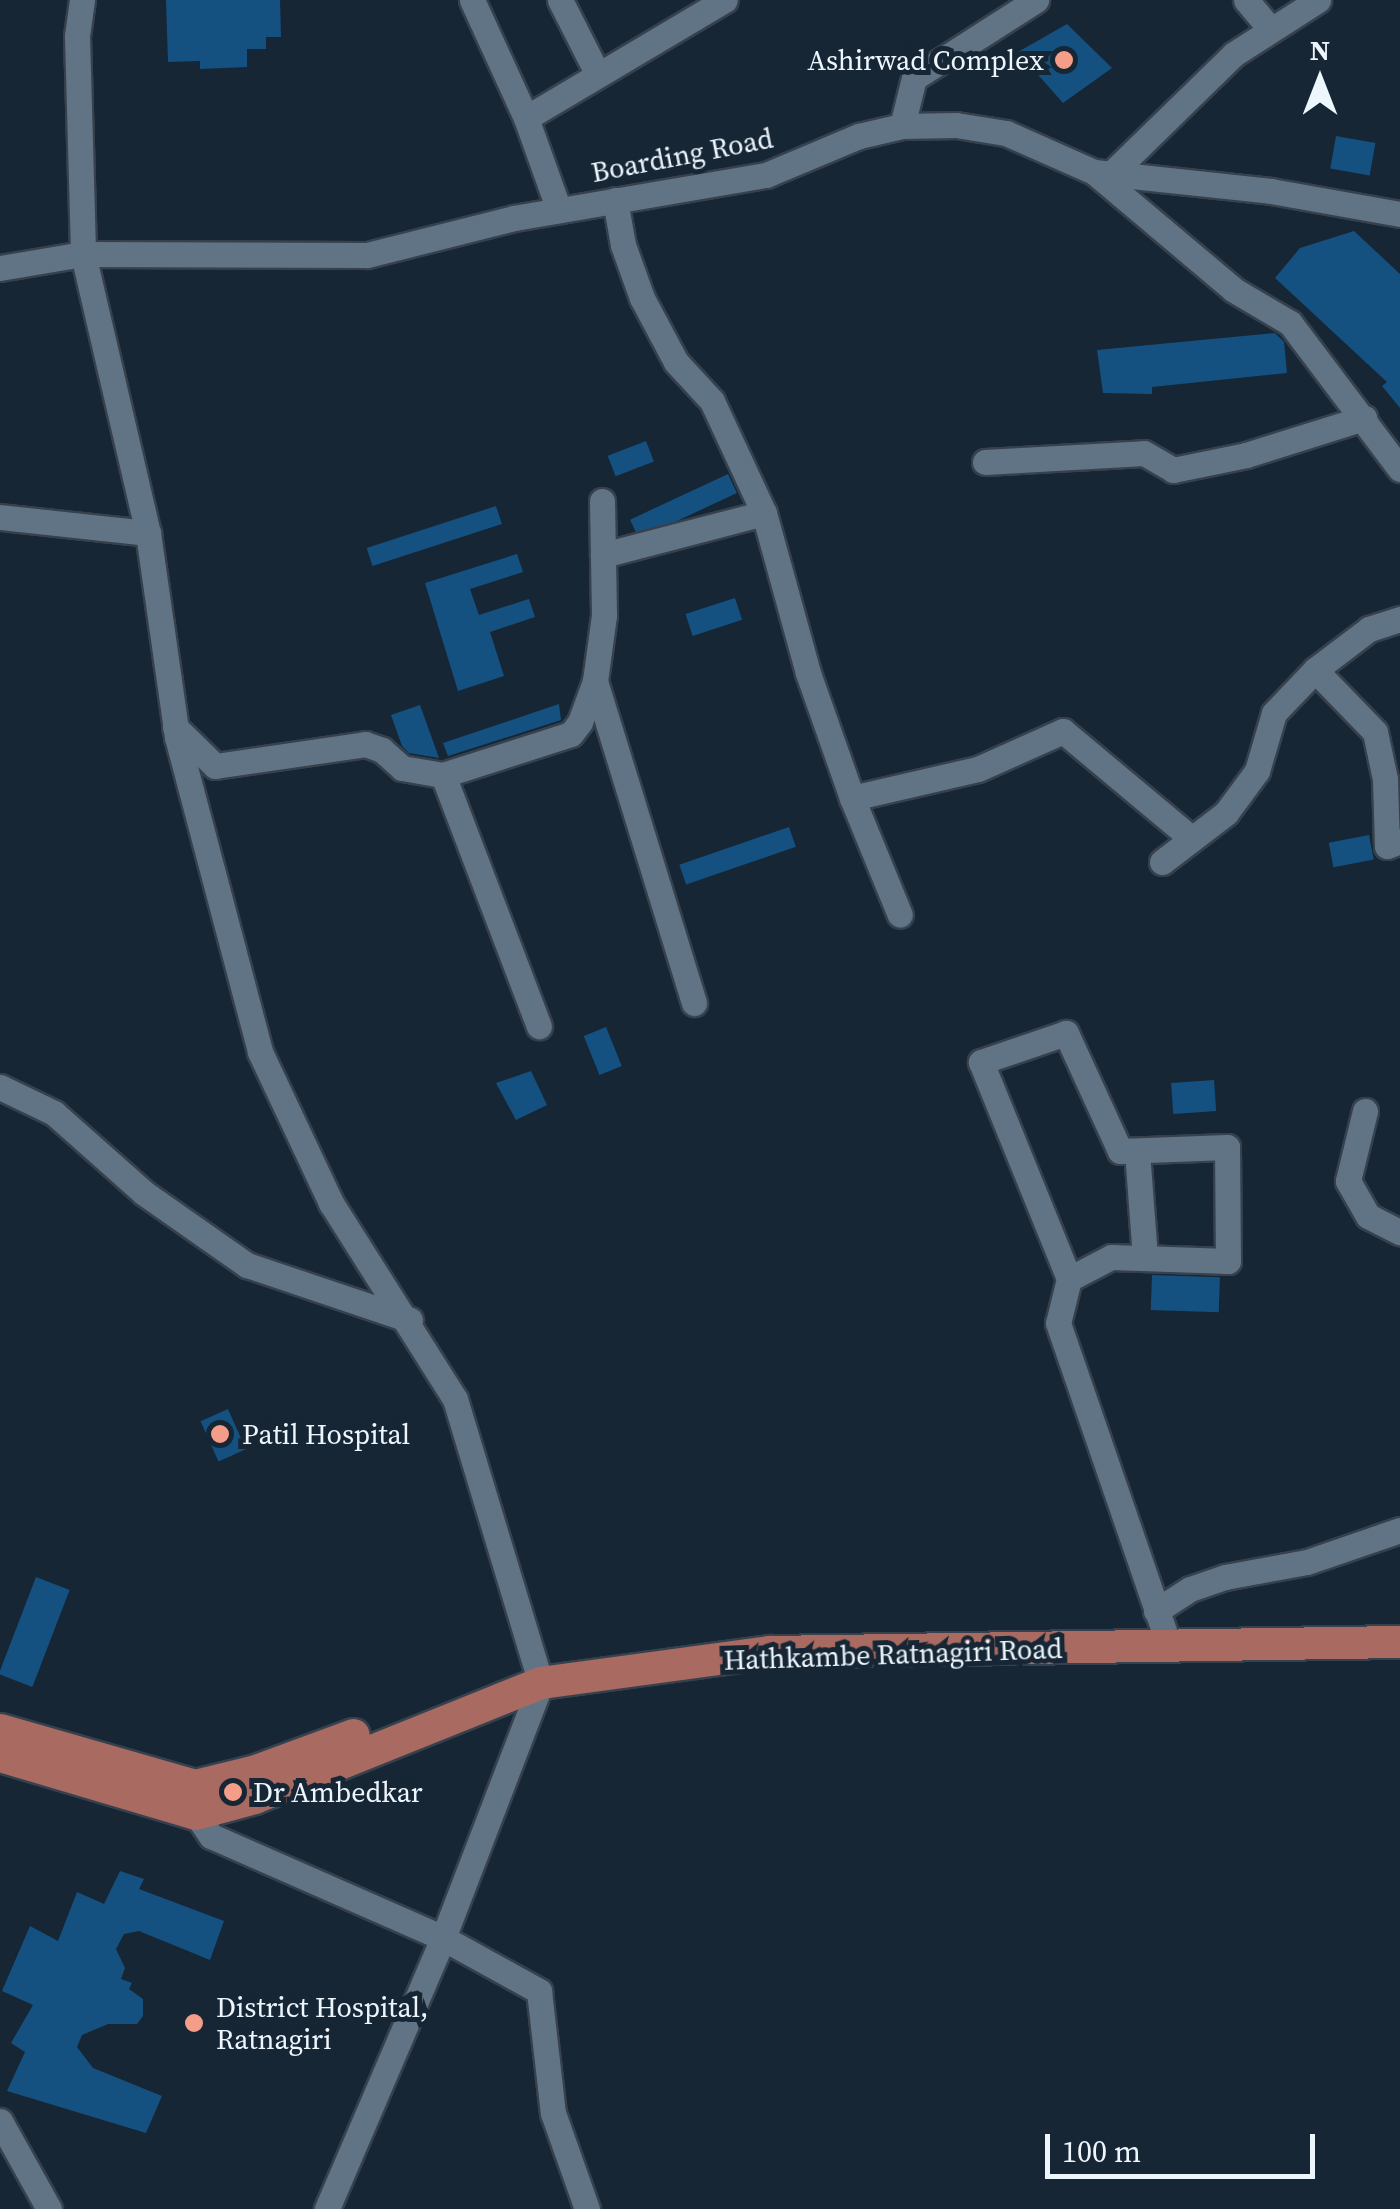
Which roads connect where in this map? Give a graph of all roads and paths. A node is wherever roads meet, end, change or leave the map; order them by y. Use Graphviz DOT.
graph roads {
  1 [pos="82,0"];
  2 [pos="472,0"];
  3 [pos="560,0"];
  4 [pos="725,0"];
  5 [pos="1036,0"];
  6 [pos="1246,0"];
  7 [pos="1318,0"];
  8 [pos="1270,29"];
  9 [pos="597,73"];
  10 [pos="526,118"];
  11 [pos="902,126"];
  12 [pos="1140,143"];
  13 [pos="1102,173"];
  14 [pos="1136,178"];
  15 [pos="614,200"];
  16 [pos="558,210"];
  17 [pos="1400,214"];
  18 [pos="84,254"];
  19 [pos="0,268"];
  20 [pos="1364,418"];
  21 [pos="985,462"];
  22 [pos="1400,469"];
  23 [pos="602,501"];
  24 [pos="764,513"];
  25 [pos="0,517"];
  26 [pos="148,533"];
  27 [pos="603,555"];
  28 [pos="1400,618"];
  29 [pos="1315,670"];
  30 [pos="595,681"];
  31 [pos="175,727"];
  32 [pos="443,775"];
  33 [pos="852,798"];
  34 [pos="1192,839"];
  35 [pos="1400,841"];
  36 [pos="1162,862"];
  37 [pos="900,914"];
  38 [pos="694,1004"];
  39 [pos="539,1026"];
  40 [pos="0,1086"];
  41 [pos="1365,1111"];
  42 [pos="1137,1150"];
  43 [pos="1400,1232"];
  44 [pos="1145,1258"];
  45 [pos="1069,1280"];
  46 [pos="410,1320"];
  47 [pos="1400,1530"];
  48 [pos="1162,1628"];
  49 [pos="1400,1628"];
  50 [pos="1400,1642"];
  51 [pos="539,1676"];
  52 [pos="0,1730"];
  53 [pos="0,1756"];
  54 [pos="196,1800"];
  55 [pos="443,1938"];
  56 [pos="0,2121"];
  57 [pos="49,2209"];
  58 [pos="327,2209"];
  59 [pos="587,2209"];
  1 -- 18 [label="street"];
  2 -- 10 [label="street"];
  3 -- 9 [label="street"];
  4 -- 9 [label="street"];
  5 -- 11 [label="street"];
  6 -- 8 [label="street"];
  7 -- 8 [label="street"];
  8 -- 12 [label="street"];
  9 -- 10 [label="street"];
  10 -- 16 [label="street"];
  11 -- 13 [label="street, Boarding Road"];
  11 -- 15 [label="street, Boarding Road"];
  12 -- 13 [label="street"];
  12 -- 14 [label="street"];
  13 -- 14 [label="street, Boarding Road"];
  13 -- 20 [label="street"];
  14 -- 17 [label="street, Boarding Road"];
  15 -- 16 [label="street, Boarding Road"];
  15 -- 24 [label="street"];
  16 -- 18 [label="street, Boarding Road"];
  18 -- 19 [label="street, Boarding Road"];
  18 -- 26 [label="street"];
  20 -- 21 [label="street"];
  20 -- 22 [label="street"];
  23 -- 27 [label="street"];
  24 -- 27 [label="street"];
  24 -- 33 [label="street"];
  25 -- 26 [label="street"];
  26 -- 31 [label="street"];
  27 -- 30 [label="street"];
  28 -- 29 [label="street"];
  29 -- 34 [label="street"];
  29 -- 35 [label="street"];
  30 -- 32 [label="street"];
  30 -- 38 [label="street"];
  31 -- 32 [label="street"];
  31 -- 46 [label="street"];
  32 -- 39 [label="street"];
  33 -- 34 [label="street"];
  33 -- 37 [label="street"];
  34 -- 36 [label="street"];
  40 -- 46 [label="street"];
  41 -- 43 [label="street"];
  42 -- 44 [label="street"];
  42 -- 44 [label="street"];
  42 -- 45 [label="street"];
  44 -- 45 [label="street"];
  45 -- 48 [label="street"];
  46 -- 51 [label="street"];
  47 -- 48 [label="street"];
  48 -- 49 [label="main road"];
  48 -- 50 [label="main road, Hathkambe Ratnagiri Road"];
  48 -- 51 [label="main road, Hathkambe Ratnagiri Road"];
  51 -- 54 [label="main road, Hathkambe Ratnagiri Road"];
  51 -- 55 [label="street"];
  52 -- 54 [label="main road"];
  53 -- 54 [label="main road"];
  54 -- 55 [label="street"];
  55 -- 58 [label="street"];
  55 -- 59 [label="street"];
  56 -- 57 [label="street"];
}
